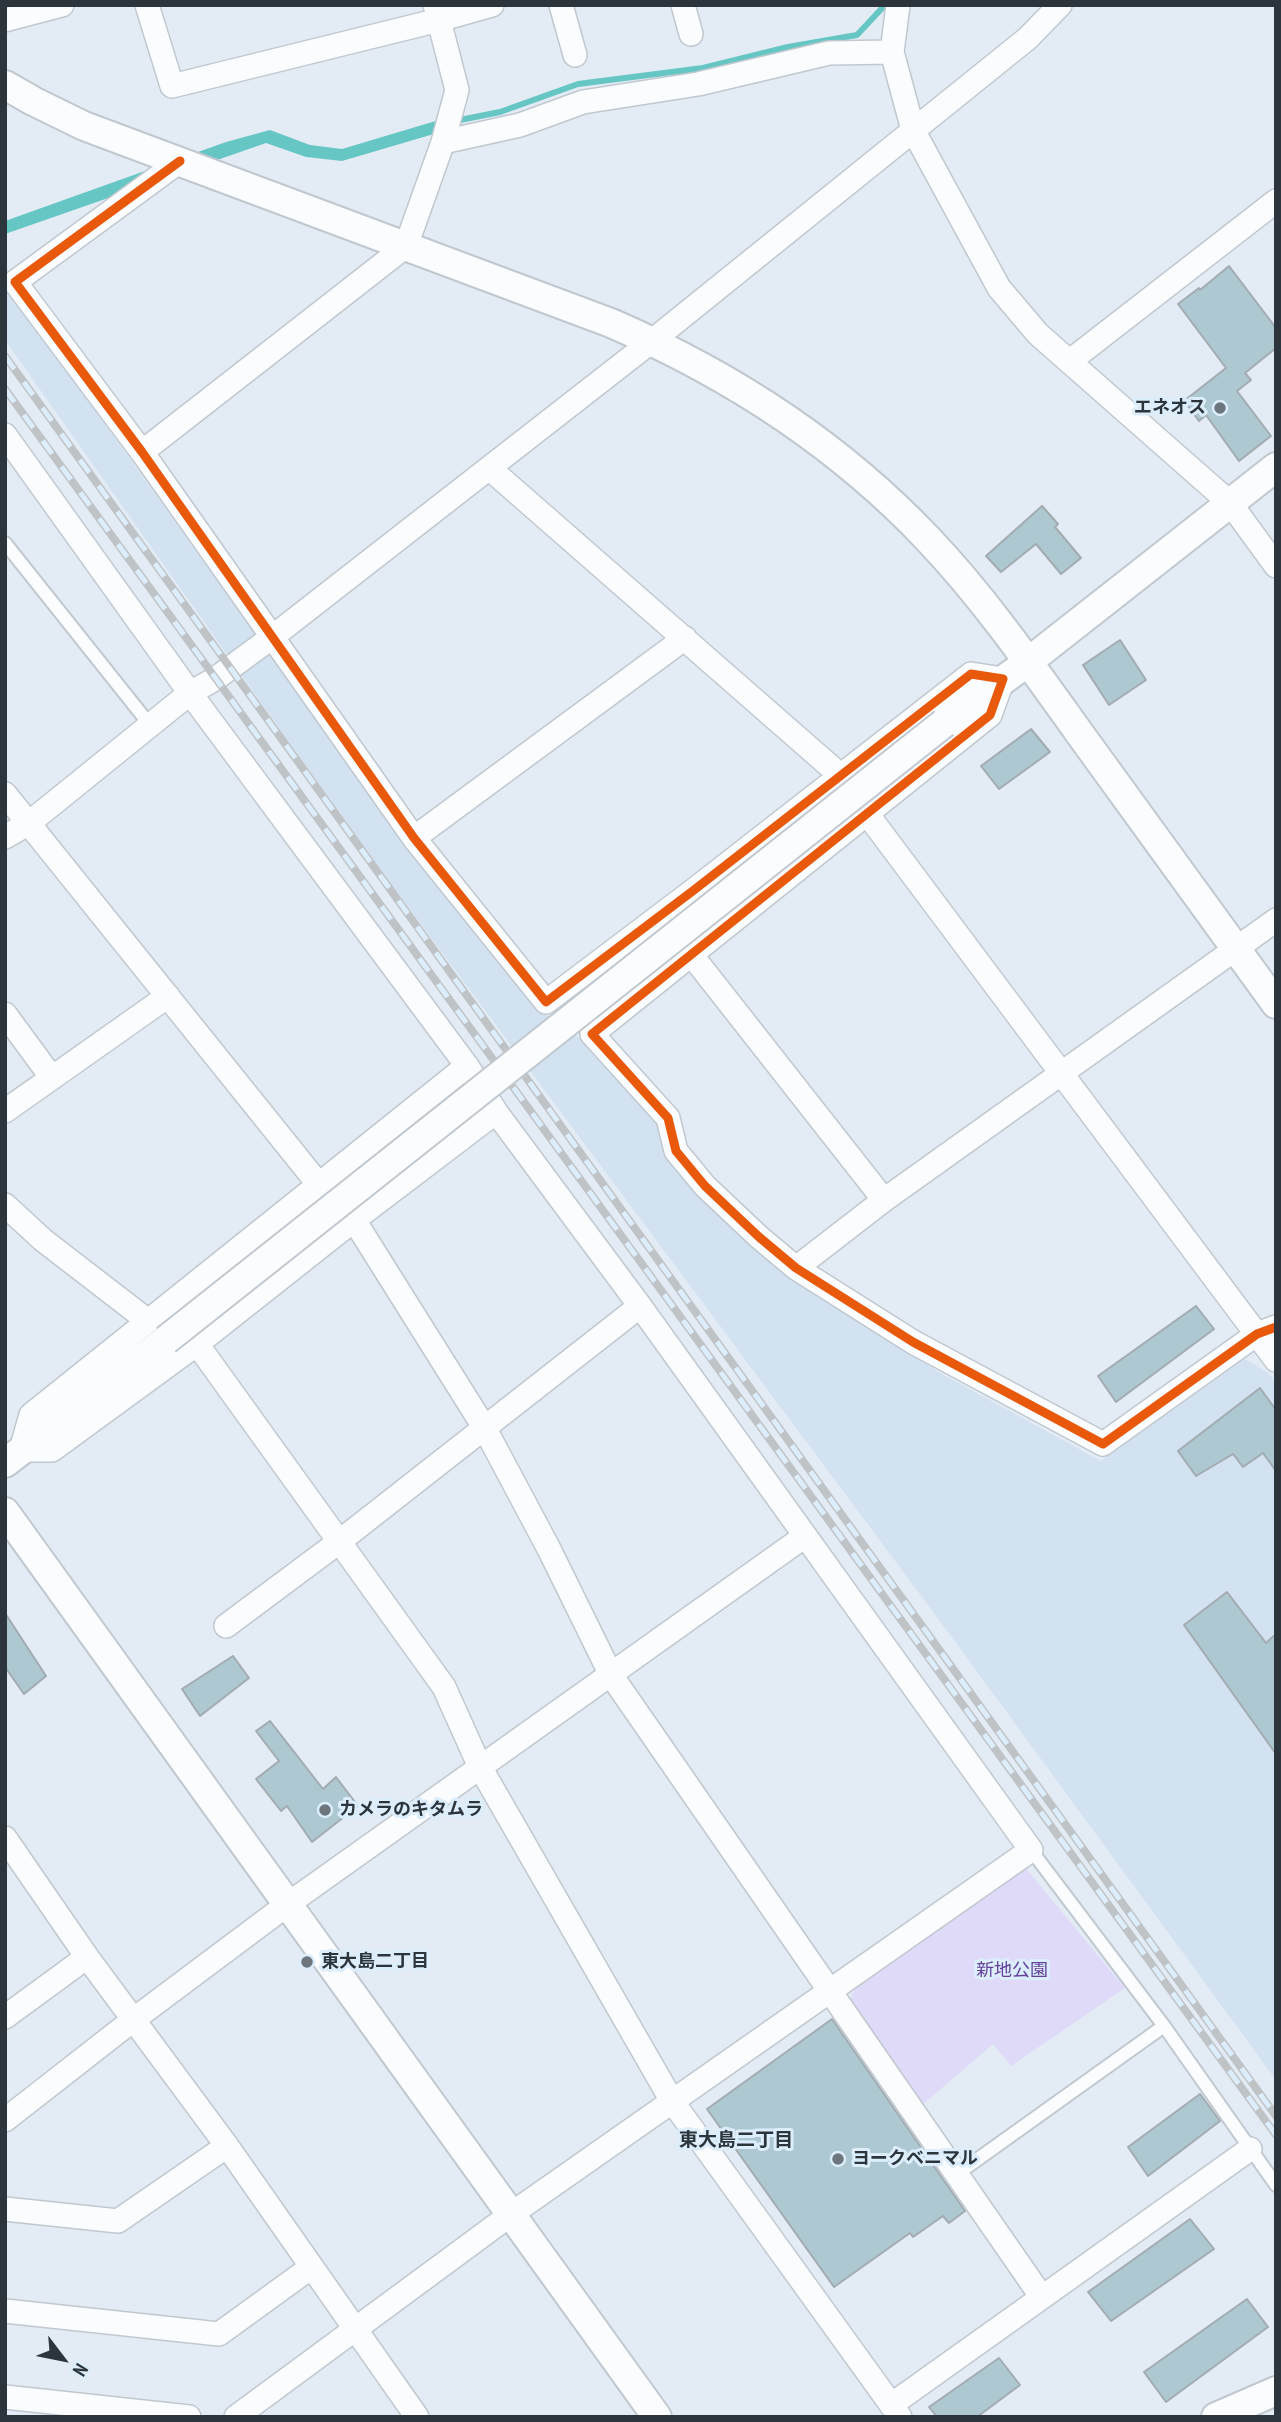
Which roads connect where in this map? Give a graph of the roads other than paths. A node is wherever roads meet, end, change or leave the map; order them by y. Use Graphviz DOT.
graph roads {
  1 [pos="62,5"];
  2 [pos="147,5"];
  3 [pos="492,5"];
  4 [pos="561,5"];
  5 [pos="683,5"];
  6 [pos="898,5"];
  7 [pos="1060,5"];
  8 [pos="438,13"];
  9 [pos="5,20"];
  10 [pos="691,34"];
  11 [pos="892,52"];
  12 [pos="575,55"];
  13 [pos="5,85"];
  14 [pos="913,130"];
  15 [pos="443,142"];
  16 [pos="180,161"];
  17 [pos="1276,201"];
  18 [pos="406,246"];
  19 [pos="652,341"];
  20 [pos="1070,361"];
  21 [pos="5,435"];
  22 [pos="142,452"];
  23 [pos="1276,467"];
  24 [pos="489,468"];
  25 [pos="1230,503"];
  26 [pos="5,543"];
  27 [pos="1276,566"];
  28 [pos="271,638"];
  29 [pos="685,639"];
  30 [pos="1028,662"];
  31 [pos="1003,679"];
  32 [pos="190,693"];
  33 [pos="150,725"];
  34 [pos="840,775"];
  35 [pos="5,794"];
  36 [pos="868,815"];
  37 [pos="29,823"];
  38 [pos="5,836"];
  39 [pos="414,838"];
  40 [pos="1276,920"];
  41 [pos="1236,949"];
  42 [pos="690,953"];
  43 [pos="168,996"];
  44 [pos="1276,1004"];
  45 [pos="5,1014"];
  46 [pos="467,1066"];
  47 [pos="1063,1073"];
  48 [pos="52,1078"];
  49 [pos="5,1111"];
  50 [pos="496,1112"];
  51 [pos="320,1186"];
  52 [pos="884,1200"];
  53 [pos="5,1205"];
  54 [pos="354,1220"];
  55 [pos="796,1268"];
  56 [pos="640,1306"];
  57 [pos="157,1331"];
  58 [pos="1266,1331"];
  59 [pos="197,1344"];
  60 [pos="1276,1360"];
  61 [pos="484,1427"];
  62 [pos="13,1456"];
  63 [pos="5,1512"];
  64 [pos="805,1536"];
  65 [pos="340,1541"];
  66 [pos="226,1626"];
  67 [pos="611,1675"];
  68 [pos="481,1767"];
  69 [pos="5,1838"];
  70 [pos="1031,1850"];
  71 [pos="288,1904"];
  72 [pos="87,1957"];
  73 [pos="831,1990"];
  74 [pos="5,2017"];
  75 [pos="133,2020"];
  76 [pos="1164,2026"];
  77 [pos="672,2101"];
  78 [pos="5,2120"];
  79 [pos="227,2146"];
  80 [pos="1250,2149"];
  81 [pos="957,2174"];
  82 [pos="1276,2185"];
  83 [pos="5,2209"];
  84 [pos="510,2215"];
  85 [pos="310,2268"];
  86 [pos="1041,2296"];
  87 [pos="5,2311"];
  88 [pos="355,2329"];
  89 [pos="1276,2391"];
  90 [pos="5,2397"];
  91 [pos="49,2409"];
  92 [pos="896,2411"];
  93 [pos="189,2417"];
  94 [pos="236,2417"];
  95 [pos="417,2417"];
  96 [pos="657,2417"];
  97 [pos="1216,2417"];
  1 -- 9 [label="street"];
  2 -- 8 [label="street"];
  3 -- 8 [label="street"];
  4 -- 12 [label="street"];
  5 -- 10 [label="street"];
  6 -- 11 [label="street"];
  7 -- 14 [label="street"];
  8 -- 15 [label="street"];
  11 -- 14 [label="street"];
  11 -- 15 [label="street"];
  13 -- 16 [label="street"];
  14 -- 19 [label="street"];
  14 -- 20 [label="street"];
  15 -- 18 [label="street"];
  16 -- 18 [label="street"];
  16 -- 22 [label="street"];
  17 -- 20 [label="street"];
  18 -- 19 [label="street"];
  18 -- 22 [label="street"];
  19 -- 24 [label="street"];
  19 -- 30 [label="street"];
  20 -- 25 [label="street"];
  21 -- 32 [label="street"];
  22 -- 28 [label="street"];
  23 -- 25 [label="street"];
  24 -- 28 [label="street"];
  24 -- 29 [label="street"];
  25 -- 27 [label="street"];
  25 -- 30 [label="street"];
  26 -- 33 [label="lane"];
  28 -- 32 [label="street"];
  28 -- 39 [label="street"];
  29 -- 34 [label="street"];
  29 -- 39 [label="street"];
  30 -- 31 [label="street"];
  30 -- 41 [label="street"];
  31 -- 34 [label="street"];
  31 -- 36 [label="street"];
  31 -- 57 [label="street, bridge"];
  32 -- 33 [label="street"];
  32 -- 46 [label="street"];
  33 -- 37 [label="street"];
  34 -- 39 [label="street"];
  35 -- 37 [label="street"];
  36 -- 42 [label="street"];
  36 -- 47 [label="street"];
  37 -- 38 [label="street"];
  37 -- 43 [label="street"];
  40 -- 41 [label="street"];
  41 -- 44 [label="street"];
  41 -- 47 [label="street"];
  42 -- 52 [label="street"];
  42 -- 55 [label="street"];
  43 -- 48 [label="street"];
  43 -- 51 [label="street"];
  45 -- 48 [label="street"];
  46 -- 50 [label="street"];
  46 -- 51 [label="street"];
  47 -- 52 [label="street"];
  47 -- 58 [label="street"];
  48 -- 49 [label="street"];
  50 -- 54 [label="street"];
  50 -- 56 [label="street"];
  51 -- 57 [label="street"];
  52 -- 55 [label="street"];
  53 -- 57 [label="street"];
  54 -- 59 [label="street"];
  54 -- 61 [label="street"];
  55 -- 58 [label="street"];
  56 -- 61 [label="street"];
  56 -- 64 [label="street"];
  57 -- 62 [label="street"];
  58 -- 60 [label="street"];
  59 -- 62 [label="street"];
  59 -- 65 [label="street"];
  61 -- 65 [label="street"];
  61 -- 67 [label="street"];
  63 -- 71 [label="street"];
  64 -- 67 [label="street"];
  64 -- 70 [label="street"];
  65 -- 66 [label="street"];
  65 -- 68 [label="street"];
  67 -- 68 [label="street"];
  67 -- 73 [label="street"];
  68 -- 71 [label="street"];
  68 -- 77 [label="street"];
  69 -- 72 [label="street"];
  70 -- 73 [label="street"];
  70 -- 76 [label="lane"];
  71 -- 75 [label="street"];
  71 -- 84 [label="street"];
  72 -- 74 [label="street"];
  72 -- 75 [label="street"];
  73 -- 77 [label="street"];
  73 -- 81 [label="street"];
  75 -- 78 [label="street"];
  75 -- 79 [label="street"];
  76 -- 80 [label="lane"];
  76 -- 81 [label="lane"];
  77 -- 84 [label="street"];
  77 -- 92 [label="street"];
  79 -- 83 [label="street"];
  79 -- 85 [label="street"];
  80 -- 82 [label="lane"];
  80 -- 86 [label="street"];
  81 -- 86 [label="street"];
  84 -- 88 [label="street"];
  84 -- 96 [label="street"];
  85 -- 87 [label="street"];
  85 -- 88 [label="street"];
  86 -- 92 [label="street"];
  88 -- 94 [label="street"];
  88 -- 95 [label="street"];
  89 -- 97 [label="street"];
  90 -- 91 [label="street"];
  91 -- 93 [label="street"];
}
